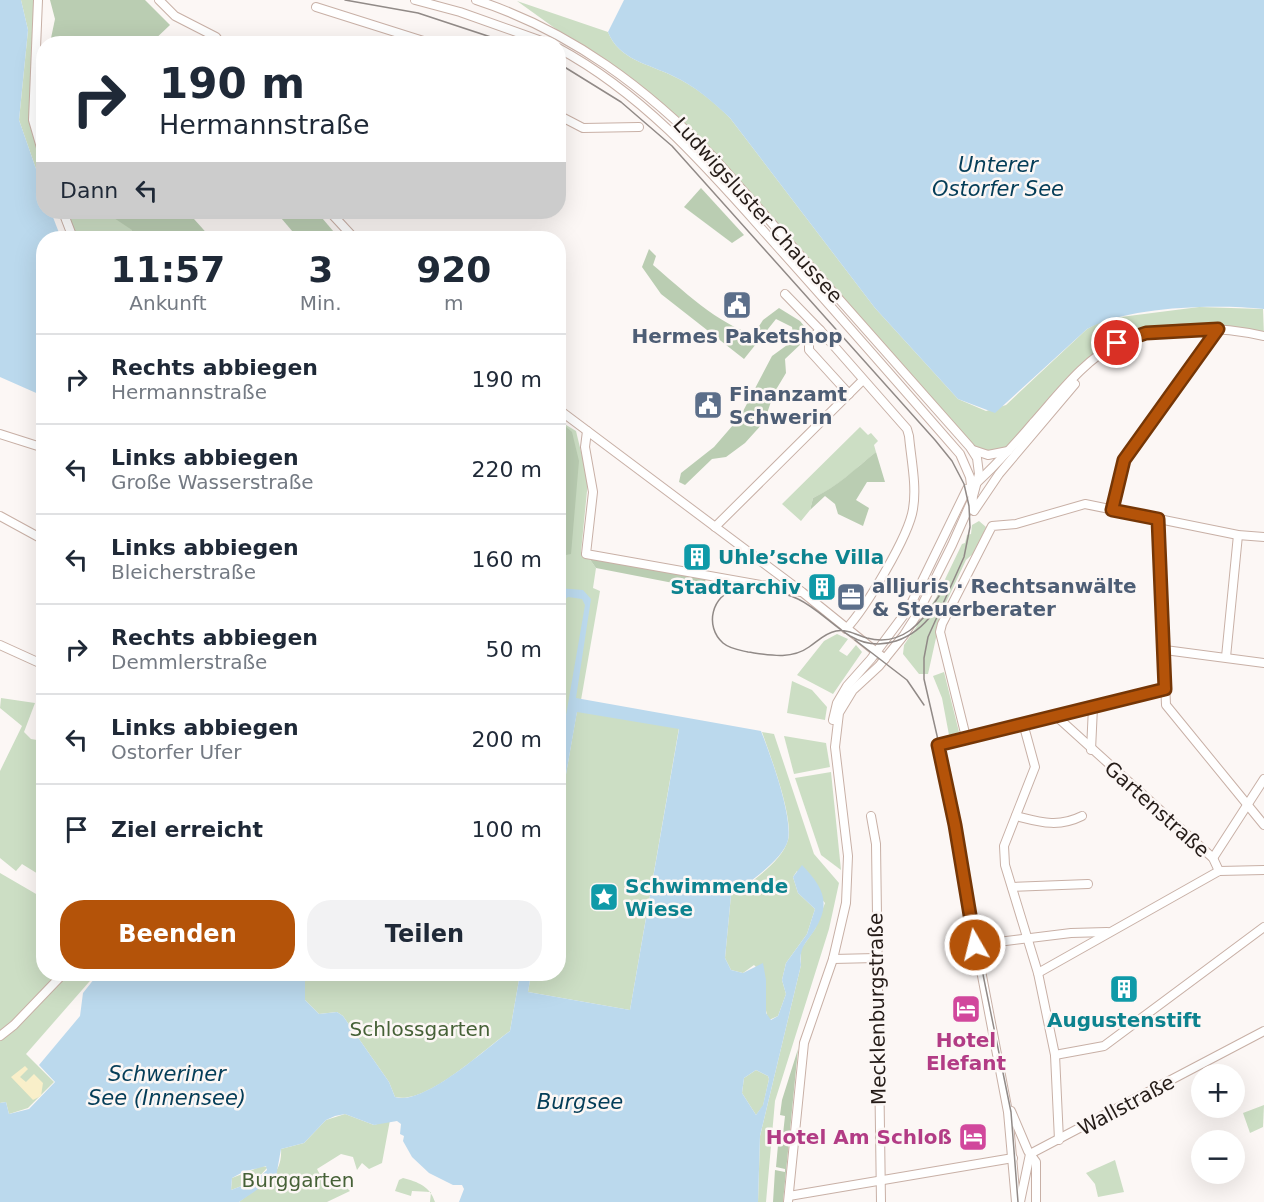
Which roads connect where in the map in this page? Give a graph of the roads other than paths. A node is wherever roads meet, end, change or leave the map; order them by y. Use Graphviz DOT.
graph roads {
  1 [pos="38,0"];
  2 [pos="159,0"];
  3 [pos="415,0"];
  4 [pos="476,0"];
  5 [pos="316,7"];
  6 [pos="36,36"];
  7 [pos="214,36"];
  8 [pos="408,36"];
  9 [pos="528,36"];
  10 [pos="557,36"];
  11 [pos="566,40"];
  12 [pos="36,48"];
  13 [pos="566,53"];
  14 [pos="566,119"];
  15 [pos="639,127"];
  16 [pos="36,130"];
  17 [pos="336,219"];
  18 [pos="348,231"];
  19 [pos="785,294"];
  20 [pos="1218,329"];
  21 [pos="820,330"];
  22 [pos="1264,336"];
  23 [pos="1097,357"];
  24 [pos="863,380"];
  25 [pos="849,394"];
  26 [pos="566,415"];
  27 [pos="587,431"];
  28 [pos="0,434"];
  29 [pos="36,445"];
  30 [pos="973,450"];
  31 [pos="1009,450"];
  32 [pos="960,454"];
  33 [pos="1006,466"];
  34 [pos="979,467"];
  35 [pos="988,472"];
  36 [pos="972,487"];
  37 [pos="974,510"];
  38 [pos="1112,510"];
  39 [pos="0,516"];
  40 [pos="1158,519"];
  41 [pos="715,527"];
  42 [pos="1238,535"];
  43 [pos="36,536"];
  44 [pos="1264,537"];
  45 [pos="955,539"];
  46 [pos="802,592"];
  47 [pos="846,629"];
  48 [pos="0,645"];
  49 [pos="1165,650"];
  50 [pos="876,652"];
  51 [pos="1226,657"];
  52 [pos="885,659"];
  53 [pos="36,661"];
  54 [pos="1264,663"];
  55 [pos="1165,689"];
  56 [pos="1093,707"];
  57 [pos="1056,716"];
  58 [pos="1023,723"];
  59 [pos="966,737"];
  60 [pos="1091,750"];
  61 [pos="836,763"];
  62 [pos="1264,778"];
  63 [pos="1247,804"];
  64 [pos="871,816"];
  65 [pos="1016,816"];
  66 [pos="1082,816"];
  67 [pos="1264,825"];
  68 [pos="1213,858"];
  69 [pos="1264,870"];
  70 [pos="1219,871"];
  71 [pos="1089,884"];
  72 [pos="1012,887"];
  73 [pos="1264,927"];
  74 [pos="1111,932"];
  75 [pos="1028,938"];
  76 [pos="975,945"];
  77 [pos="876,958"];
  78 [pos="833,959"];
  79 [pos="1038,973"];
  80 [pos="56,981"];
  81 [pos="1264,1031"];
  82 [pos="0,1036"];
  83 [pos="1055,1055"];
  84 [pos="1004,1093"];
  85 [pos="1059,1140"];
  86 [pos="1030,1154"];
  87 [pos="1013,1158"];
  88 [pos="881,1181"];
  89 [pos="788,1199"];
  90 [pos="881,1202"];
  91 [pos="1016,1202"];
  92 [pos="1020,1202"];
  93 [pos="1036,1202"];
  1 -- 6 [label="street"];
  2 -- 7 [label="street"];
  3 -- 9 [label="street"];
  4 -- 10 [label="street, Ludwigsluster Chaussee"];
  5 -- 8 [label="street"];
  11 -- 30 [label="street, Ludwigsluster Chaussee"];
  12 -- 16 [label="street"];
  13 -- 32 [label="street, Ludwigsluster Chaussee"];
  14 -- 15 [label="street"];
  17 -- 18 [label="street"];
  19 -- 21 [label="street"];
  20 -- 22 [label="street"];
  20 -- 23 [label="street"];
  20 -- 38 [label="street"];
  21 -- 24 [label="street"];
  21 -- 25 [label="street"];
  23 -- 31 [label="street"];
  23 -- 33 [label="street"];
  24 -- 25 [label="street"];
  24 -- 47 [label="street"];
  25 -- 41 [label="street"];
  26 -- 27 [label="street"];
  27 -- 41 [label="street"];
  27 -- 46 [label="street"];
  28 -- 29 [label="street"];
  30 -- 31 [label="street"];
  30 -- 34 [label="street"];
  31 -- 35 [label="street"];
  32 -- 34 [label="street"];
  32 -- 36 [label="street, Ludwigsluster Chaussee"];
  33 -- 35 [label="street"];
  33 -- 37 [label="street"];
  34 -- 35 [label="street"];
  34 -- 36 [label="street"];
  35 -- 36 [label="street"];
  35 -- 37 [label="street"];
  36 -- 37 [label="street, Ludwigsluster Chaussee"];
  36 -- 45 [label="street"];
  36 -- 50 [label="street"];
  37 -- 45 [label="street"];
  38 -- 40 [label="street"];
  38 -- 59 [label="street"];
  39 -- 43 [label="street"];
  40 -- 42 [label="street"];
  40 -- 49 [label="street"];
  41 -- 46 [label="street"];
  42 -- 44 [label="street"];
  42 -- 51 [label="street"];
  45 -- 52 [label="street"];
  46 -- 47 [label="street"];
  47 -- 50 [label="street"];
  48 -- 53 [label="street"];
  49 -- 51 [label="street"];
  49 -- 55 [label="street"];
  50 -- 52 [label="street"];
  50 -- 61 [label="street"];
  51 -- 54 [label="street"];
  52 -- 61 [label="street"];
  55 -- 56 [label="street"];
  55 -- 63 [label="street"];
  56 -- 57 [label="street"];
  56 -- 60 [label="street, Gartenstraße"];
  57 -- 58 [label="street"];
  57 -- 60 [label="street, Gartenstraße"];
  58 -- 59 [label="street"];
  58 -- 65 [label="street"];
  59 -- 76 [label="street"];
  60 -- 68 [label="street, Gartenstraße"];
  61 -- 78 [label="street"];
  62 -- 63 [label="street"];
  63 -- 67 [label="street"];
  63 -- 68 [label="street"];
  64 -- 77 [label="street, Mecklenburgstraße"];
  65 -- 66 [label="street"];
  65 -- 72 [label="street"];
  68 -- 70 [label="street, Gartenstraße"];
  69 -- 70 [label="street"];
  70 -- 74 [label="street"];
  71 -- 72 [label="street"];
  72 -- 75 [label="street"];
  73 -- 83 [label="street"];
  74 -- 75 [label="street"];
  74 -- 79 [label="street"];
  75 -- 76 [label="street"];
  75 -- 79 [label="street"];
  76 -- 84 [label="street"];
  77 -- 78 [label="street"];
  77 -- 88 [label="street, Mecklenburgstraße"];
  78 -- 89 [label="street"];
  79 -- 83 [label="street"];
  80 -- 82 [label="street"];
  81 -- 85 [label="street, Wallstraße"];
  83 -- 85 [label="street"];
  84 -- 86 [label="street"];
  84 -- 87 [label="street"];
  85 -- 86 [label="street, Wallstraße"];
  86 -- 92 [label="street"];
  86 -- 93 [label="street"];
  87 -- 88 [label="street"];
  87 -- 91 [label="street"];
  88 -- 89 [label="street"];
  88 -- 90 [label="street, Mecklenburgstraße"];
}
